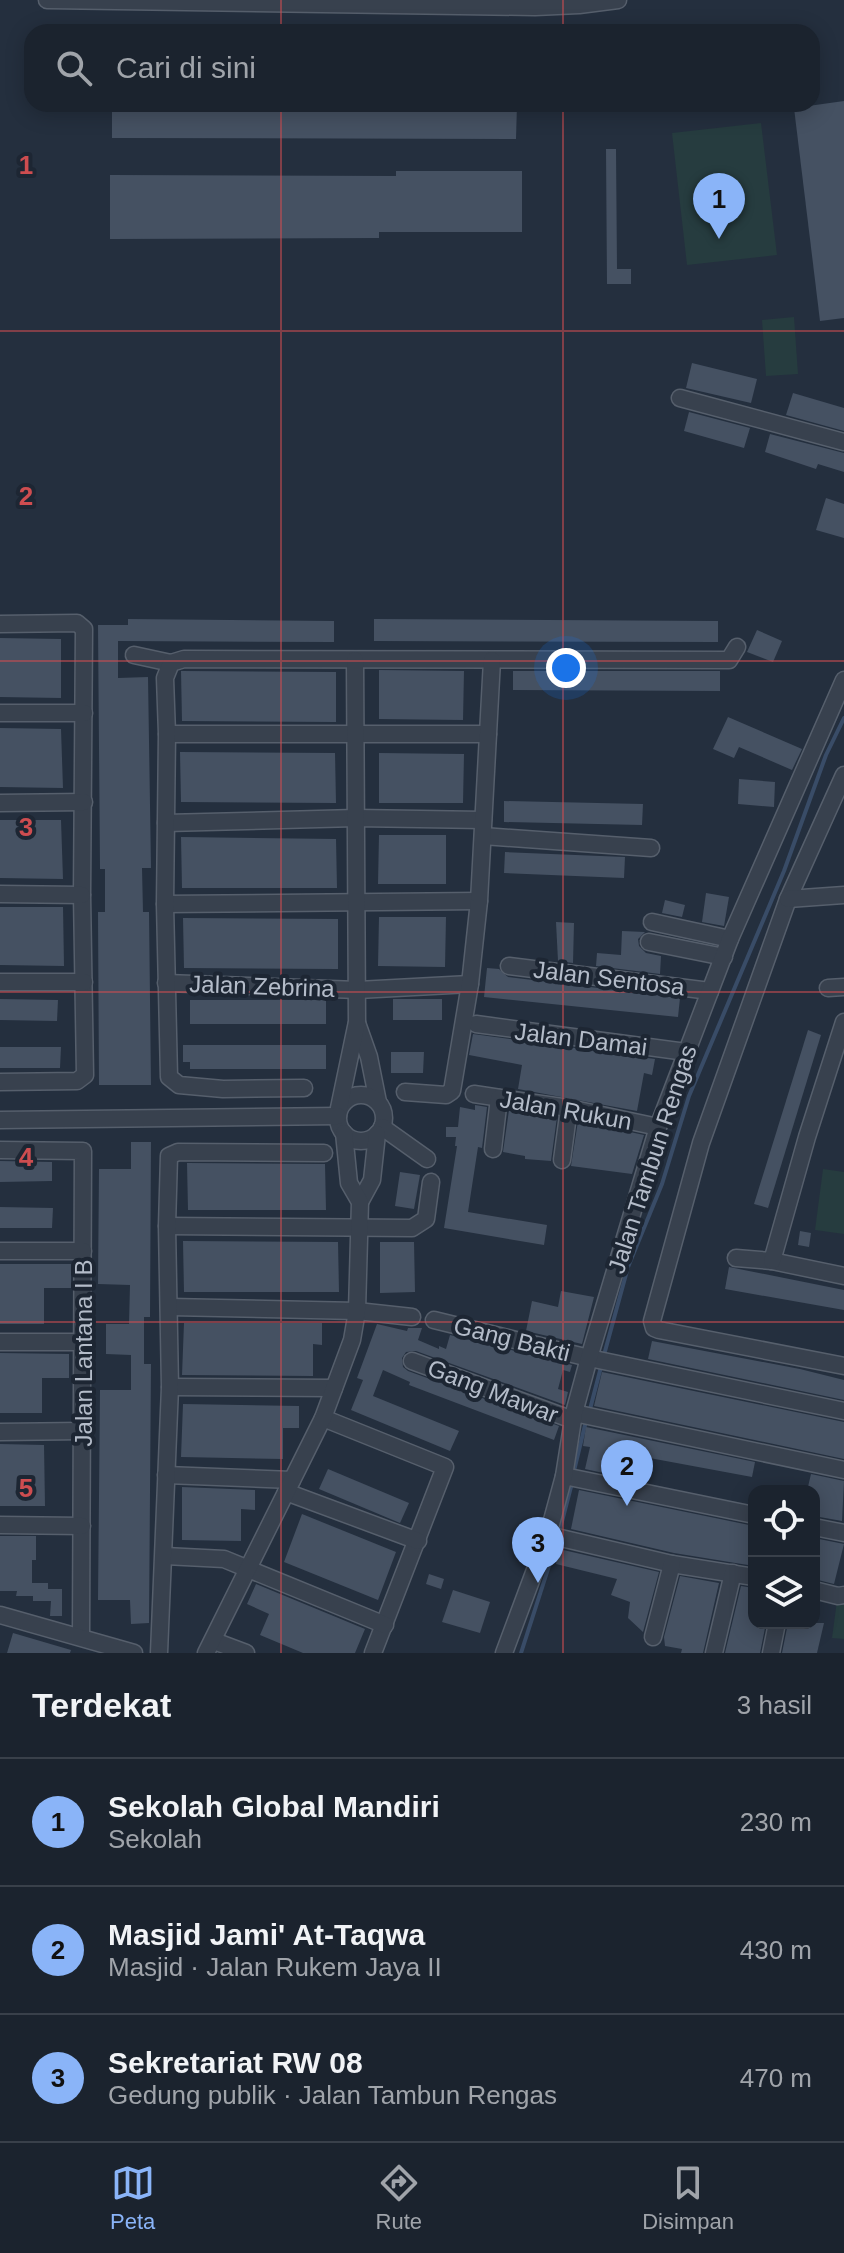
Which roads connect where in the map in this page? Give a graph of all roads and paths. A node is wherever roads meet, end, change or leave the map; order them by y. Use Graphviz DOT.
graph roads {
  1 [pos="47,0"];
  2 [pos="618,0"];
  3 [pos="680,398"];
  4 [pos="844,442"];
  5 [pos="0,624"];
  6 [pos="737,647"];
  7 [pos="134,655"];
  8 [pos="355,660"];
  9 [pos="492,660"];
  10 [pos="171,663"];
  11 [pos="844,680"];
  12 [pos="0,713"];
  13 [pos="84,713"];
  14 [pos="167,734"];
  15 [pos="488,734"];
  16 [pos="356,736"];
  17 [pos="844,775"];
  18 [pos="84,802"];
  19 [pos="0,803"];
  20 [pos="356,818"];
  21 [pos="166,823"];
  22 [pos="483,828"];
  23 [pos="651,848"];
  24 [pos="0,894"];
  25 [pos="82,895"];
  26 [pos="844,895"];
  27 [pos="788,899"];
  28 [pos="479,901"];
  29 [pos="165,904"];
  30 [pos="356,904"];
  31 [pos="652,922"];
  32 [pos="730,939"];
  33 [pos="649,942"];
  34 [pos="724,957"];
  35 [pos="509,966"];
  36 [pos="0,982"];
  37 [pos="84,982"];
  38 [pos="166,983"];
  39 [pos="470,984"];
  40 [pos="358,990"];
  41 [pos="710,991"];
  42 [pos="357,1022"];
  43 [pos="844,1022"];
  44 [pos="476,1024"];
  45 [pos="686,1052"];
  46 [pos="0,1082"];
  47 [pos="304,1088"];
  48 [pos="405,1092"];
  49 [pos="474,1094"];
  50 [pos="499,1098"];
  51 [pos="378,1102"];
  52 [pos="569,1108"];
  53 [pos="338,1112"];
  54 [pos="0,1120"];
  55 [pos="658,1127"];
  56 [pos="379,1131"];
  57 [pos="344,1133"];
  58 [pos="493,1149"];
  59 [pos="0,1150"];
  60 [pos="324,1153"];
  61 [pos="427,1159"];
  62 [pos="562,1160"];
  63 [pos="431,1182"];
  64 [pos="360,1202"];
  65 [pos="167,1226"];
  66 [pos="361,1229"];
  67 [pos="0,1251"];
  68 [pos="83,1251"];
  69 [pos="736,1258"];
  70 [pos="772,1261"];
  71 [pos="844,1276"];
  72 [pos="170,1307"];
  73 [pos="357,1311"];
  74 [pos="412,1317"];
  75 [pos="434,1320"];
  76 [pos="0,1342"];
  77 [pos="83,1342"];
  78 [pos="596,1359"];
  79 [pos="412,1361"];
  80 [pos="844,1366"];
  81 [pos="170,1387"];
  82 [pos="334,1388"];
  83 [pos="844,1411"];
  84 [pos="579,1416"];
  85 [pos="323,1418"];
  86 [pos="82,1431"];
  87 [pos="0,1432"];
  88 [pos="844,1470"];
  89 [pos="166,1475"];
  90 [pos="571,1477"];
  91 [pos="289,1486"];
  92 [pos="748,1514"];
  93 [pos="0,1525"];
  94 [pos="82,1526"];
  95 [pos="820,1528"];
  96 [pos="844,1533"];
  97 [pos="557,1536"];
  98 [pos="418,1541"];
  99 [pos="165,1556"];
  100 [pos="672,1564"];
  101 [pos="248,1569"];
  102 [pos="733,1573"];
  103 [pos="748,1576"];
  104 [pos="820,1592"];
  105 [pos="844,1595"];
  106 [pos="0,1615"];
  107 [pos="385,1625"];
  108 [pos="776,1629"];
  109 [pos="81,1637"];
  110 [pos="653,1637"];
  111 [pos="210,1647"];
  112 [pos="134,1653"];
  113 [pos="159,1653"];
  114 [pos="246,1653"];
  115 [pos="373,1653"];
  116 [pos="504,1653"];
  117 [pos="714,1653"];
  118 [pos="771,1653"];
  1 -- 2 [label="street"];
  3 -- 4 [label="street"];
  5 -- 13 [label="street"];
  6 -- 9 [label="street"];
  7 -- 10 [label="street"];
  8 -- 9 [label="street"];
  8 -- 10 [label="street"];
  8 -- 16 [label="street, Jalan Zebrina"];
  9 -- 15 [label="street"];
  10 -- 14 [label="street, Jalan Zebrina"];
  11 -- 32 [label="street, Jalan Tambun Rengas"];
  12 -- 13 [label="street"];
  13 -- 18 [label="street"];
  14 -- 16 [label="street"];
  14 -- 21 [label="street, Jalan Zebrina"];
  15 -- 16 [label="street"];
  15 -- 22 [label="street"];
  16 -- 20 [label="street, Jalan Zebrina"];
  17 -- 27 [label="street"];
  18 -- 19 [label="street"];
  18 -- 25 [label="street"];
  20 -- 21 [label="street"];
  20 -- 22 [label="street"];
  20 -- 30 [label="street, Jalan Zebrina"];
  21 -- 29 [label="street, Jalan Zebrina"];
  22 -- 23 [label="street"];
  22 -- 28 [label="street"];
  24 -- 25 [label="street"];
  25 -- 37 [label="street"];
  26 -- 27 [label="street"];
  27 -- 80 [label="street"];
  28 -- 30 [label="street"];
  28 -- 39 [label="street"];
  29 -- 30 [label="street"];
  29 -- 38 [label="street, Jalan Zebrina"];
  30 -- 40 [label="street, Jalan Zebrina"];
  31 -- 32 [label="street"];
  32 -- 34 [label="street, Jalan Tambun Rengas"];
  33 -- 34 [label="street"];
  34 -- 41 [label="street, Jalan Tambun Rengas"];
  35 -- 41 [label="street, Jalan Sentosa"];
  36 -- 37 [label="street"];
  37 -- 46 [label="street"];
  38 -- 40 [label="street, Jalan Zebrina"];
  38 -- 47 [label="street, Jalan Zebrina"];
  39 -- 40 [label="street, Jalan Zebrina"];
  39 -- 48 [label="street"];
  40 -- 42 [label="street, Jalan Zebrina"];
  41 -- 45 [label="street, Jalan Tambun Rengas"];
  42 -- 51 [label="street, Jalan Zebrina"];
  42 -- 53 [label="street, Jalan Zebrina"];
  43 -- 70 [label="street"];
  44 -- 45 [label="street, Jalan Damai"];
  45 -- 55 [label="street, Jalan Tambun Rengas"];
  49 -- 50 [label="street, Jalan Rukun"];
  50 -- 52 [label="street, Jalan Rukun"];
  50 -- 58 [label="street"];
  51 -- 53 [label="street"];
  51 -- 56 [label="street"];
  52 -- 55 [label="street, Jalan Rukun"];
  52 -- 62 [label="street"];
  53 -- 54 [label="street"];
  53 -- 57 [label="street"];
  55 -- 78 [label="street, Jalan Tambun Rengas"];
  56 -- 57 [label="street"];
  56 -- 61 [label="street"];
  56 -- 64 [label="street"];
  57 -- 64 [label="street"];
  59 -- 68 [label="street, Jalan Lantana I B"];
  60 -- 65 [label="street"];
  63 -- 66 [label="street"];
  64 -- 66 [label="street"];
  65 -- 66 [label="street"];
  65 -- 72 [label="street"];
  66 -- 73 [label="street"];
  67 -- 68 [label="street"];
  68 -- 77 [label="street, Jalan Lantana I B"];
  69 -- 70 [label="street"];
  70 -- 71 [label="street"];
  72 -- 73 [label="street"];
  72 -- 81 [label="street"];
  73 -- 74 [label="street"];
  73 -- 82 [label="street"];
  75 -- 78 [label="street, Gang Bakti"];
  76 -- 77 [label="street"];
  77 -- 86 [label="street, Jalan Lantana I B"];
  78 -- 83 [label="street, Gang Bakti"];
  78 -- 84 [label="street, Jalan Tambun Rengas"];
  79 -- 84 [label="street, Gang Mawar"];
  81 -- 82 [label="street"];
  81 -- 89 [label="street"];
  82 -- 85 [label="street"];
  84 -- 88 [label="street, Gang Mawar"];
  84 -- 90 [label="street, Jalan Tambun Rengas"];
  85 -- 91 [label="street"];
  85 -- 98 [label="street"];
  86 -- 87 [label="street"];
  86 -- 94 [label="street, Jalan Lantana I B"];
  89 -- 91 [label="street"];
  89 -- 99 [label="street"];
  90 -- 92 [label="street"];
  90 -- 97 [label="street, Jalan Tambun Rengas"];
  91 -- 98 [label="street"];
  91 -- 101 [label="street"];
  93 -- 94 [label="street"];
  94 -- 109 [label="street, Jalan Lantana I B"];
  95 -- 96 [label="street"];
  97 -- 100 [label="street"];
  97 -- 116 [label="street, Jalan Tambun Rengas"];
  98 -- 107 [label="street"];
  99 -- 101 [label="street"];
  99 -- 113 [label="street"];
  100 -- 102 [label="street"];
  100 -- 110 [label="street"];
  101 -- 107 [label="street"];
  101 -- 111 [label="street"];
  102 -- 103 [label="street"];
  102 -- 117 [label="street"];
  104 -- 105 [label="street"];
  106 -- 109 [label="street"];
  107 -- 115 [label="street"];
  108 -- 118 [label="street"];
  109 -- 112 [label="street"];
  111 -- 114 [label="street"];
}
